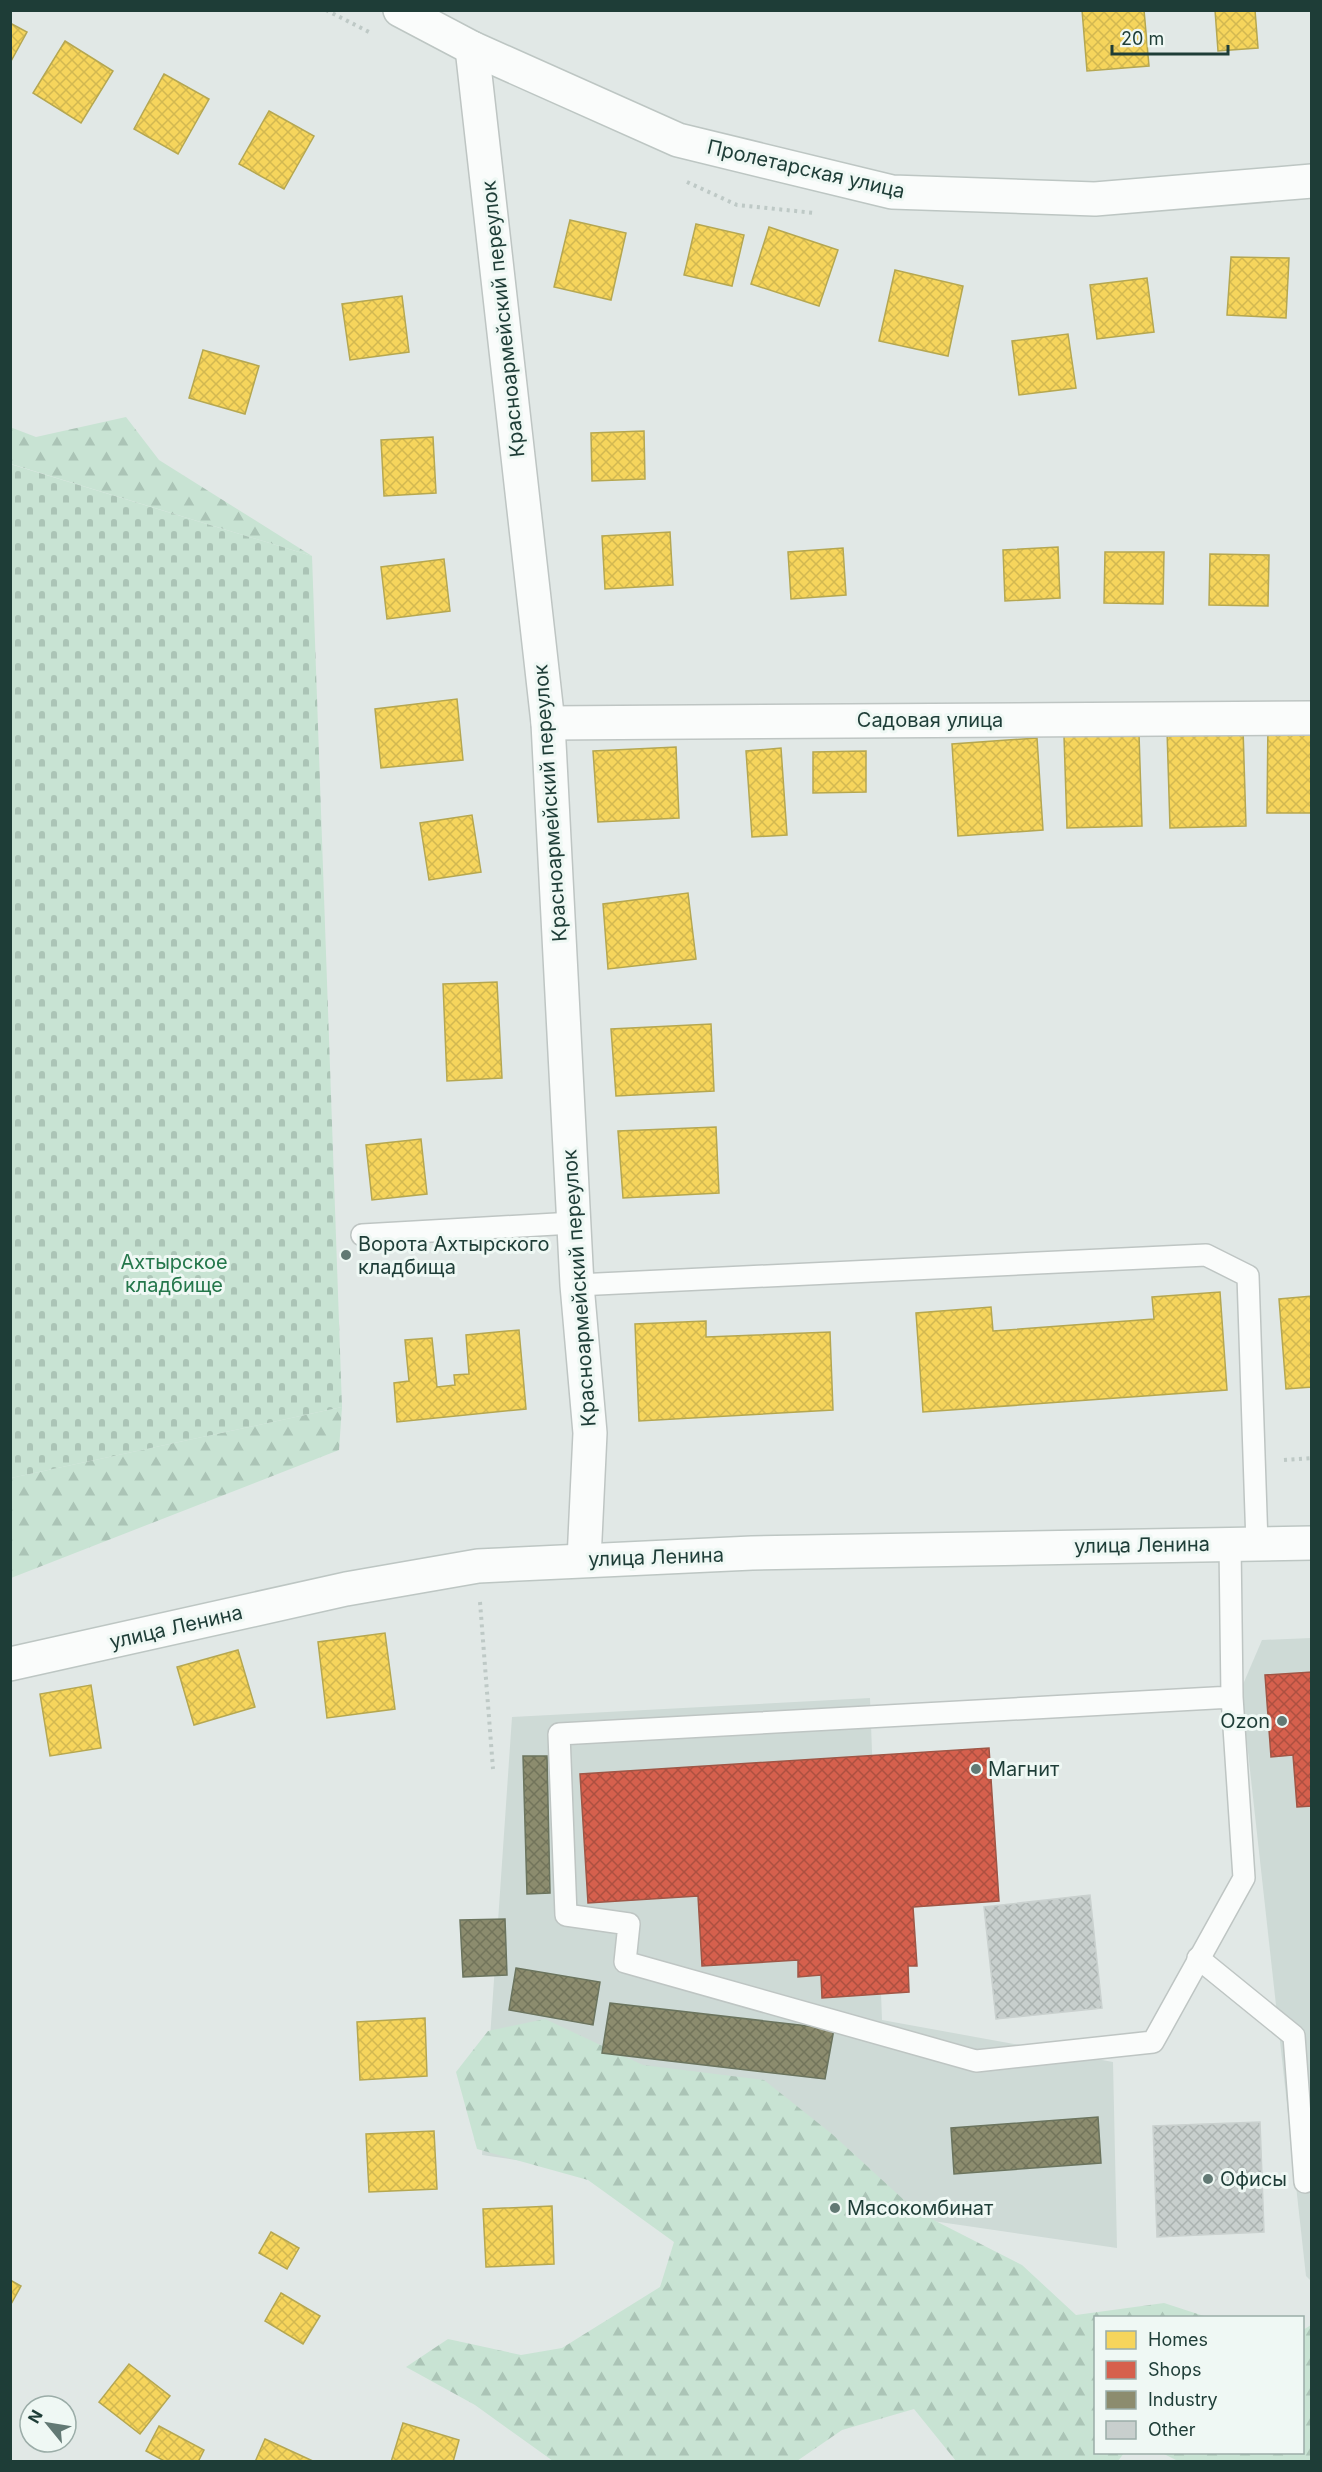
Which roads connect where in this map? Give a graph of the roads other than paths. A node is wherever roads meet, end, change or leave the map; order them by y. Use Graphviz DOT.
graph roads {
  1 [pos="400,10"];
  2 [pos="472,48"];
  3 [pos="1311,181"];
  4 [pos="1311,718"];
  5 [pos="548,723"];
  6 [pos="573,1222"];
  7 [pos="362,1235"];
  8 [pos="577,1286"];
  9 [pos="1311,1543"];
  10 [pos="1244,1544"];
  11 [pos="584,1560"];
  12 [pos="10,1664"];
  13 [pos="1232,1697"];
  14 [pos="1198,1958"];
  15 [pos="1305,2182"];
  1 -- 2 [label="street, Пролетарская улица"];
  2 -- 3 [label="street, Пролетарская улица"];
  2 -- 5 [label="street, Красноармейский переулок"];
  4 -- 5 [label="street, Садовая улица"];
  5 -- 6 [label="street, Красноармейский переулок"];
  6 -- 7 [label="lane"];
  6 -- 8 [label="street, Красноармейский переулок"];
  8 -- 10 [label="lane"];
  8 -- 11 [label="street, Красноармейский переулок"];
  9 -- 10 [label="street, улица Ленина"];
  10 -- 11 [label="street, улица Ленина"];
  10 -- 13 [label="lane"];
  11 -- 12 [label="street, улица Ленина"];
  13 -- 14 [label="lane"];
  13 -- 14 [label="lane"];
  14 -- 15 [label="lane"];
}
